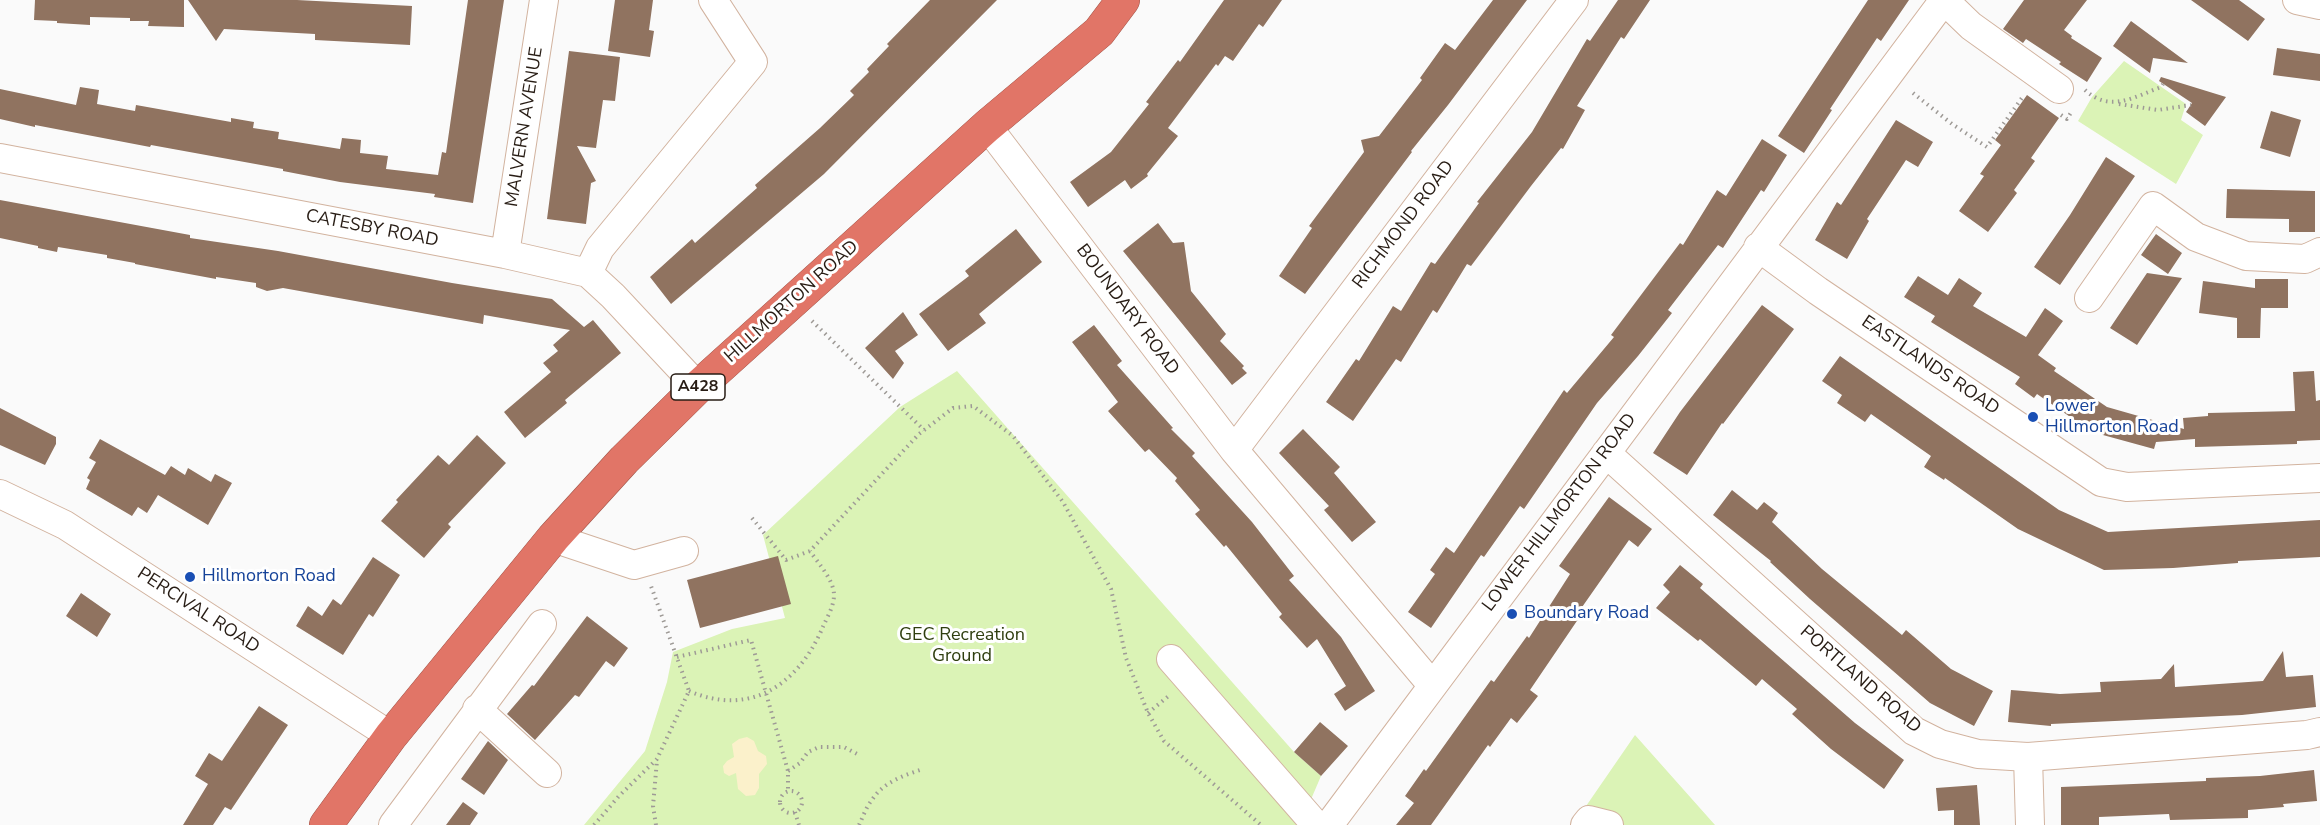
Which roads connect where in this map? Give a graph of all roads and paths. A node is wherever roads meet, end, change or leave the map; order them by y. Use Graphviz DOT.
graph roads {
  1 [pos="544,0"];
  2 [pos="713,0"];
  3 [pos="1123,0"];
  4 [pos="1574,0"];
  5 [pos="1944,0"];
  6 [pos="2297,0"];
  7 [pos="2320,5"];
  8 [pos="2163,84"];
  9 [pos="2072,89"];
  10 [pos="2027,91"];
  11 [pos="1913,93"];
  12 [pos="2118,104"];
  13 [pos="2191,105"];
  14 [pos="987,126"];
  15 [pos="0,159"];
  16 [pos="1758,247"];
  17 [pos="2320,252"];
  18 [pos="505,254"];
  19 [pos="588,273"];
  20 [pos="2089,298"];
  21 [pos="792,302"];
  22 [pos="699,387"];
  23 [pos="924,429"];
  24 [pos="1234,450"];
  25 [pos="1606,453"];
  26 [pos="2320,478"];
  27 [pos="0,494"];
  28 [pos="752,518"];
  29 [pos="553,538"];
  30 [pos="684,550"];
  31 [pos="810,551"];
  32 [pos="618,560"];
  33 [pos="542,624"];
  34 [pos="677,657"];
  35 [pos="1171,659"];
  36 [pos="1432,685"];
  37 [pos="689,691"];
  38 [pos="767,694"];
  39 [pos="477,709"];
  40 [pos="2320,732"];
  41 [pos="391,736"];
  42 [pos="859,755"];
  43 [pos="2028,758"];
  44 [pos="657,759"];
  45 [pos="923,769"];
  46 [pos="788,771"];
  47 [pos="548,773"];
  48 [pos="788,791"];
  49 [pos="795,812"];
  50 [pos="326,825"];
  51 [pos="393,825"];
  52 [pos="594,825"];
  53 [pos="656,825"];
  54 [pos="799,825"];
  55 [pos="858,825"];
  56 [pos="1261,825"];
  57 [pos="1316,825"];
  58 [pos="1329,825"];
  59 [pos="1585,825"];
  60 [pos="1609,825"];
  61 [pos="2030,825"];
  1 -- 18 [label="street, MALVERN AVENUE"];
  2 -- 19 [label="street"];
  3 -- 14 [label="highway, HILLMORTON ROAD / A428"];
  4 -- 24 [label="street, RICHMOND ROAD"];
  5 -- 9 [label="street"];
  5 -- 16 [label="street, LOWER HILLMORTON ROAD"];
  6 -- 7 [label="street"];
  8 -- 12 [label="path"];
  9 -- 12 [label="path"];
  10 -- 11 [label="path"];
  12 -- 13 [label="path"];
  14 -- 21 [label="highway, HILLMORTON ROAD / A428"];
  14 -- 24 [label="street, BOUNDARY ROAD"];
  15 -- 18 [label="street, CATESBY ROAD"];
  16 -- 25 [label="street, LOWER HILLMORTON ROAD"];
  16 -- 26 [label="street, EASTLANDS ROAD"];
  17 -- 20 [label="street"];
  18 -- 19 [label="street, CATESBY ROAD"];
  19 -- 22 [label="street, CATESBY ROAD"];
  21 -- 22 [label="highway, HILLMORTON ROAD / A428"];
  21 -- 23 [label="path"];
  22 -- 29 [label="highway, HILLMORTON ROAD / A428"];
  23 -- 31 [label="path"];
  23 -- 56 [label="path"];
  24 -- 36 [label="street, BOUNDARY ROAD"];
  25 -- 36 [label="street, LOWER HILLMORTON ROAD"];
  25 -- 43 [label="street, PORTLAND ROAD"];
  27 -- 41 [label="street, PERCIVAL ROAD"];
  28 -- 31 [label="path"];
  29 -- 32 [label="street"];
  29 -- 41 [label="highway, HILLMORTON ROAD / A428"];
  30 -- 32 [label="street"];
  31 -- 38 [label="path"];
  32 -- 34 [label="path"];
  33 -- 39 [label="street"];
  34 -- 37 [label="path"];
  34 -- 38 [label="path"];
  35 -- 57 [label="street"];
  36 -- 58 [label="street, LOWER HILLMORTON ROAD"];
  37 -- 38 [label="path"];
  37 -- 44 [label="path"];
  38 -- 46 [label="path"];
  39 -- 47 [label="street"];
  39 -- 51 [label="street"];
  40 -- 43 [label="street, PORTLAND ROAD"];
  41 -- 50 [label="highway, HILLMORTON ROAD / A428"];
  42 -- 46 [label="path"];
  43 -- 61 [label="street"];
  44 -- 52 [label="path"];
  44 -- 53 [label="path"];
  45 -- 55 [label="path"];
  46 -- 48 [label="path"];
  48 -- 49 [label="path"];
  48 -- 49 [label="path"];
  49 -- 54 [label="path"];
  59 -- 60 [label="street"];
}
